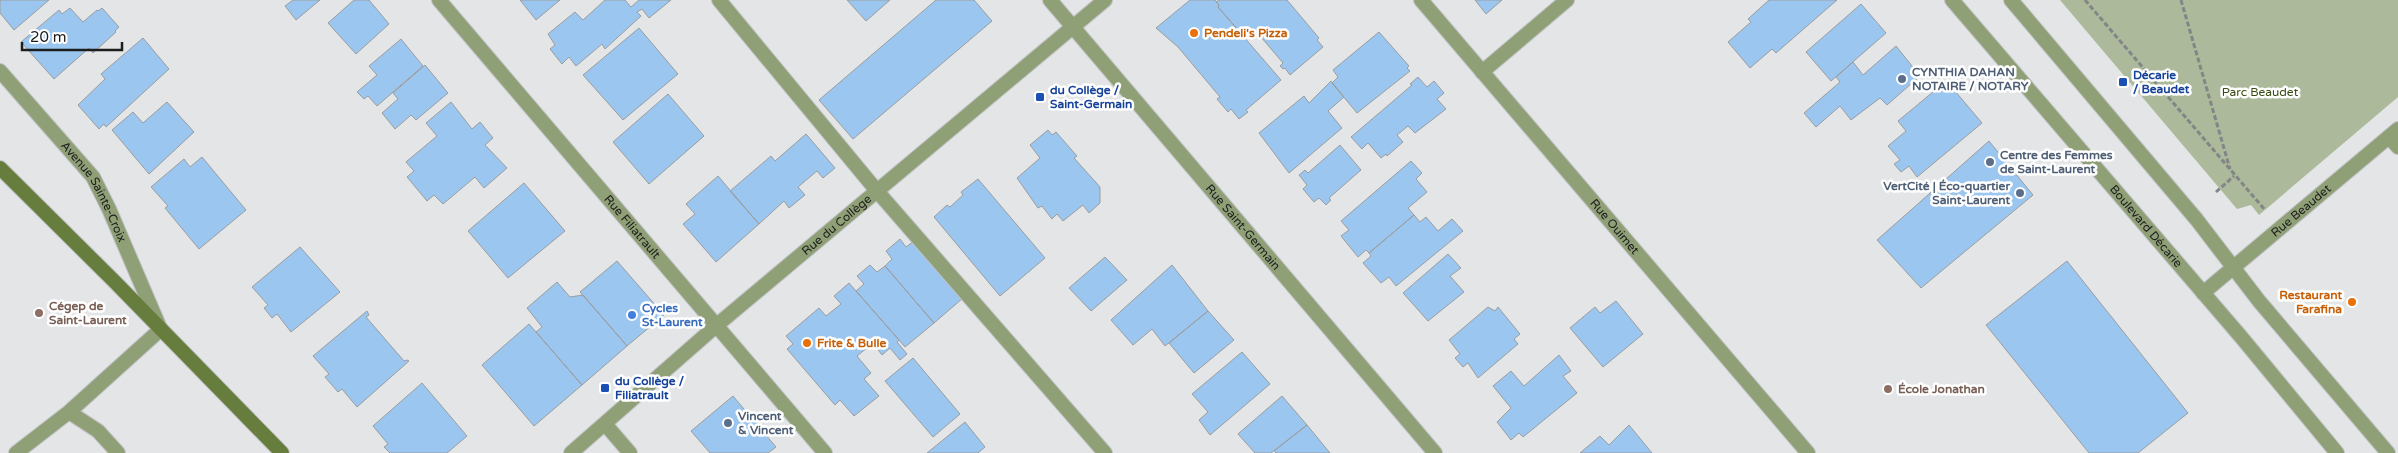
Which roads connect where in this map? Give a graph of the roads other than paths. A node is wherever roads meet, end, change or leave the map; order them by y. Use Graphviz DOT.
graph roads {
  1 [pos="439,0"];
  2 [pos="718,0"];
  3 [pos="1050,0"];
  4 [pos="1105,0"];
  5 [pos="1421,0"];
  6 [pos="1567,0"];
  7 [pos="1952,0"];
  8 [pos="2011,0"];
  9 [pos="1073,27"];
  10 [pos="0,71"];
  11 [pos="1482,72"];
  12 [pos="2395,138"];
  13 [pos="0,168"];
  14 [pos="877,191"];
  15 [pos="2233,267"];
  16 [pos="2203,293"];
  17 [pos="717,325"];
  18 [pos="160,329"];
  19 [pos="69,412"];
  20 [pos="605,424"];
  21 [pos="16,453"];
  22 [pos="118,453"];
  23 [pos="282,453"];
  24 [pos="570,453"];
  25 [pos="630,453"];
  26 [pos="825,453"];
  27 [pos="1105,453"];
  28 [pos="1436,453"];
  29 [pos="1808,453"];
  30 [pos="2337,453"];
  31 [pos="2388,453"];
  1 -- 17 [label="street, Rue Filiatrault"];
  2 -- 14 [label="street"];
  3 -- 9 [label="street, Rue Saint-Germain"];
  4 -- 9 [label="street, Rue du Collège"];
  5 -- 11 [label="street, Rue Ouimet"];
  6 -- 11 [label="street"];
  7 -- 16 [label="street, Boulevard Décarie"];
  8 -- 15 [label="street"];
  9 -- 14 [label="street, Rue du Collège"];
  9 -- 28 [label="street, Rue Saint-Germain"];
  10 -- 18 [label="street, Avenue Sainte-Croix"];
  11 -- 29 [label="street, Rue Ouimet"];
  12 -- 15 [label="street, Rue Beaudet"];
  13 -- 18 [label="main road, Avenue Sainte-Croix"];
  14 -- 17 [label="street, Rue du Collège"];
  14 -- 27 [label="street"];
  15 -- 16 [label="street, Rue Beaudet"];
  15 -- 31 [label="street"];
  16 -- 30 [label="street, Boulevard Décarie"];
  17 -- 20 [label="street, Rue du Collège"];
  17 -- 26 [label="street, Rue Filiatrault"];
  18 -- 19 [label="street"];
  18 -- 23 [label="main road, Avenue Sainte-Croix"];
  19 -- 21 [label="street"];
  19 -- 22 [label="street"];
  20 -- 24 [label="street, Rue du Collège"];
  20 -- 25 [label="street"];
}
